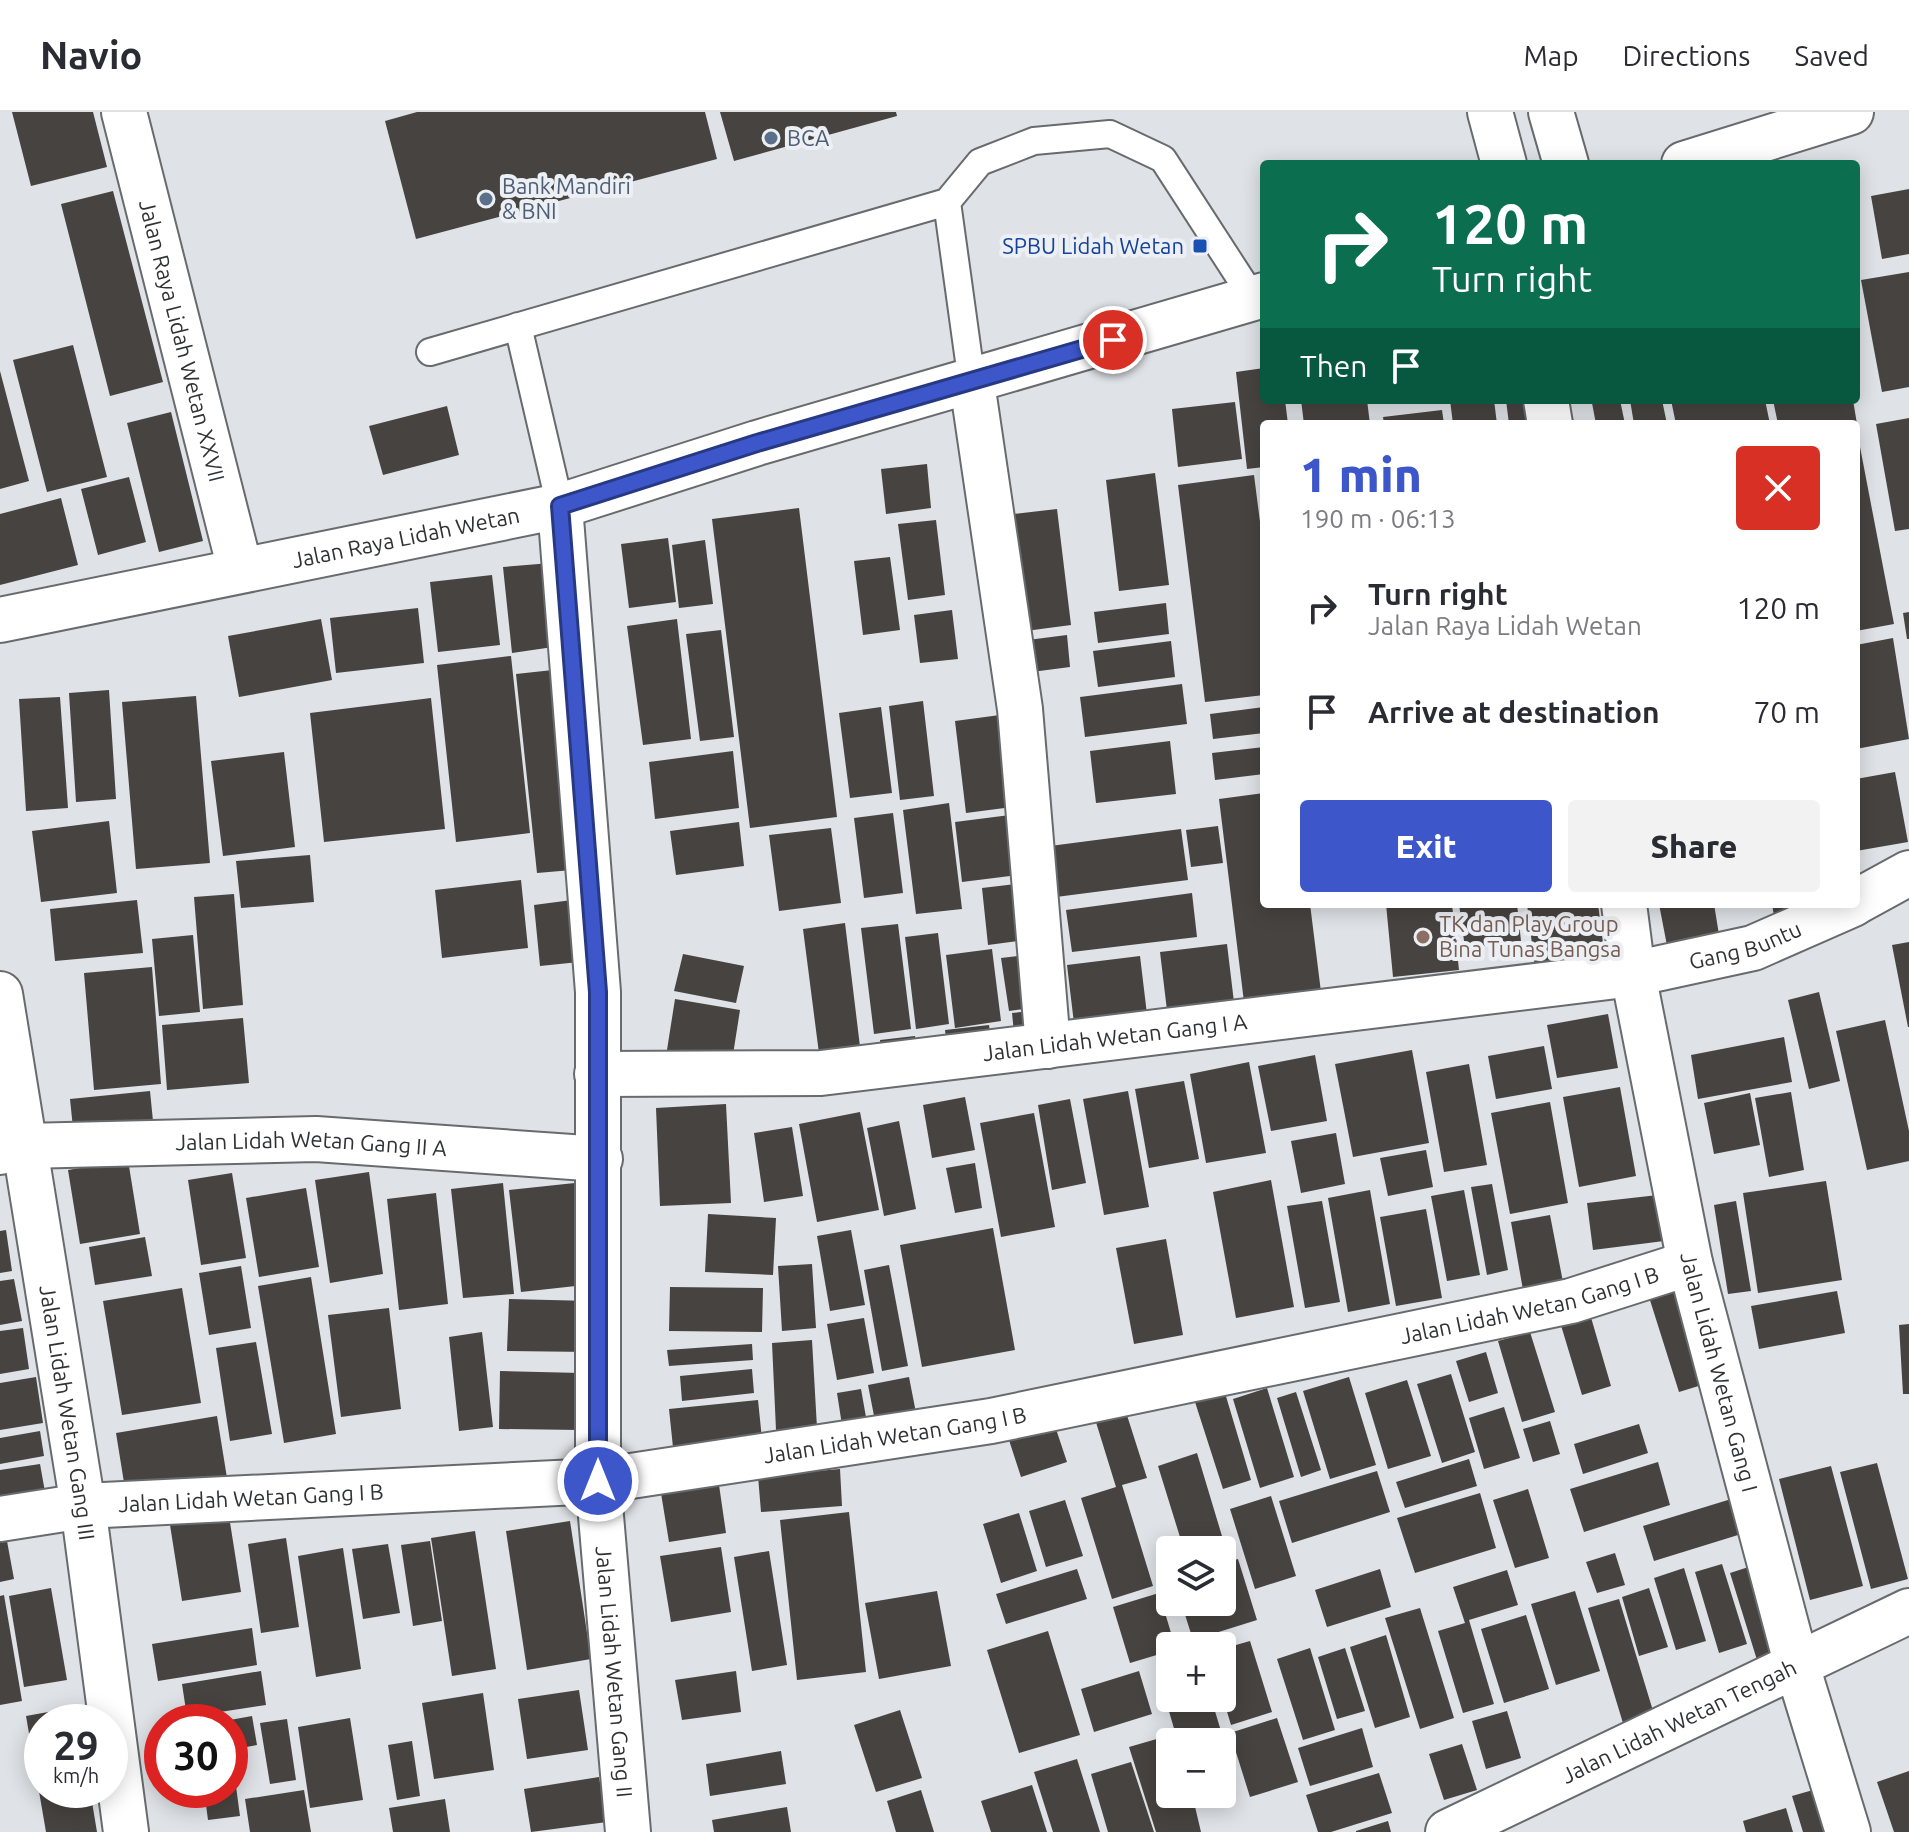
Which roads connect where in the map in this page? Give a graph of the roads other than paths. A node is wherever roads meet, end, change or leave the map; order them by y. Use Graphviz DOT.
graph roads {
  1 [pos="124,112"];
  2 [pos="1490,112"];
  3 [pos="1551,112"];
  4 [pos="1851,112"];
  5 [pos="1503,160"];
  6 [pos="1565,160"];
  7 [pos="1697,160"];
  8 [pos="947,202"];
  9 [pos="1259,296"];
  10 [pos="518,326"];
  11 [pos="430,352"];
  12 [pos="972,383"];
  13 [pos="560,506"];
  14 [pos="240,569"];
  15 [pos="0,620"];
  16 [pos="1909,873"];
  17 [pos="1860,900"];
  18 [pos="1625,908"];
  19 [pos="1843,908"];
  20 [pos="1633,974"];
  21 [pos="0,994"];
  22 [pos="1048,1046"];
  23 [pos="597,1074"];
  24 [pos="12,1149"];
  25 [pos="600,1159"];
  26 [pos="1690,1263"];
  27 [pos="598,1481"];
  28 [pos="83,1506"];
  29 [pos="0,1519"];
  30 [pos="1909,1611"];
  31 [pos="1797,1666"];
  32 [pos="126,1832"];
  33 [pos="628,1832"];
  34 [pos="1448,1832"];
  35 [pos="1848,1832"];
  1 -- 14 [label="street, Jalan Raya Lidah Wetan XXVII"];
  2 -- 5 [label="street"];
  3 -- 6 [label="street"];
  4 -- 7 [label="street"];
  8 -- 9 [label="lane"];
  8 -- 10 [label="lane"];
  8 -- 12 [label="lane"];
  9 -- 12 [label="street, Jalan Raya Lidah Wetan"];
  10 -- 11 [label="lane"];
  10 -- 13 [label="lane"];
  12 -- 13 [label="street, Jalan Raya Lidah Wetan"];
  12 -- 22 [label="street"];
  13 -- 14 [label="street, Jalan Raya Lidah Wetan"];
  13 -- 23 [label="street, Jalan Lidah Wetan Gang II"];
  14 -- 15 [label="street, Jalan Raya Lidah Wetan"];
  16 -- 17 [label="street, Gang Buntu"];
  18 -- 20 [label="street, Jalan Lidah Wetan Gang I"];
  19 -- 20 [label="street, Gang Buntu"];
  20 -- 22 [label="street, Jalan Lidah Wetan Gang I A"];
  20 -- 26 [label="street, Jalan Lidah Wetan Gang I"];
  21 -- 24 [label="street, Jalan Lidah Wetan Gang III"];
  22 -- 23 [label="street, Jalan Lidah Wetan Gang I A"];
  23 -- 25 [label="street, Jalan Lidah Wetan Gang II"];
  24 -- 25 [label="street, Jalan Lidah Wetan Gang II A"];
  24 -- 28 [label="street, Jalan Lidah Wetan Gang III"];
  25 -- 27 [label="street, Jalan Lidah Wetan Gang II"];
  26 -- 27 [label="street, Jalan Lidah Wetan Gang I B"];
  26 -- 31 [label="street, Jalan Lidah Wetan Gang I"];
  27 -- 28 [label="street, Jalan Lidah Wetan Gang I B"];
  27 -- 33 [label="street, Jalan Lidah Wetan Gang II"];
  28 -- 29 [label="street, Jalan Lidah Wetan Gang I B"];
  28 -- 32 [label="street, Jalan Lidah Wetan Gang III"];
  30 -- 31 [label="street, Jalan Lidah Wetan Tengah"];
  31 -- 34 [label="street, Jalan Lidah Wetan Tengah"];
  31 -- 35 [label="street, Jalan Lidah Wetan Gang I"];
}
